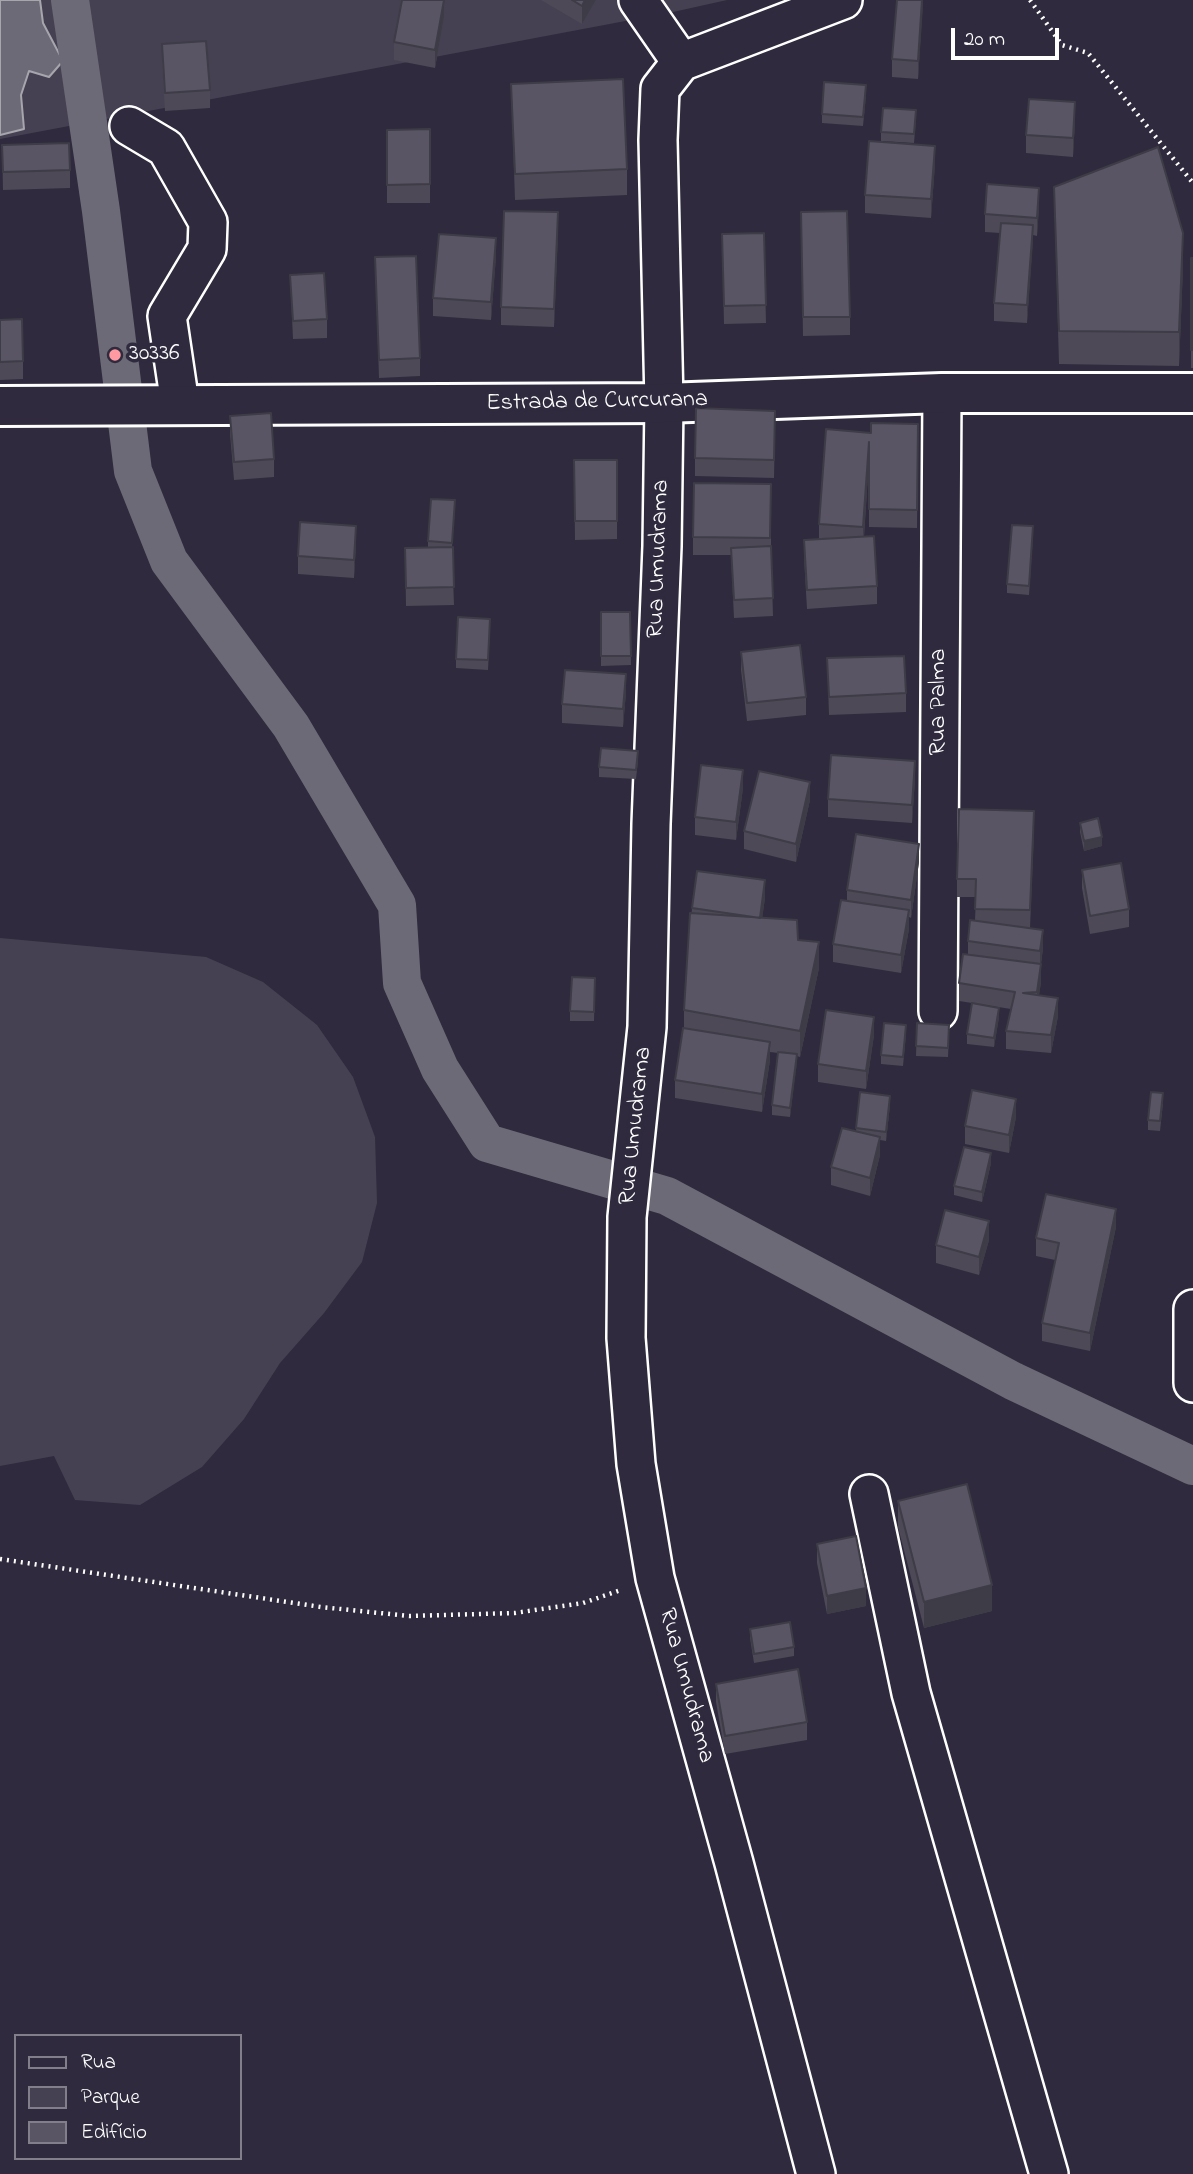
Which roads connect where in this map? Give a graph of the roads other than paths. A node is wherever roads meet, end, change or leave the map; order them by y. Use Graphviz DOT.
graph roads {
  1 [pos="638,0"];
  2 [pos="843,0"];
  3 [pos="681,62"];
  4 [pos="129,125"];
  5 [pos="942,393"];
  6 [pos="1193,393"];
  7 [pos="664,403"];
  8 [pos="169,404"];
  9 [pos="0,406"];
  10 [pos="938,1011"];
  11 [pos="1193,1309"];
  12 [pos="1193,1383"];
  13 [pos="869,1494"];
  14 [pos="816,2174"];
  15 [pos="1049,2174"];
  1 -- 3 [label="street"];
  2 -- 3 [label="street"];
  3 -- 7 [label="street, Rua Umudrama"];
  4 -- 8 [label="street"];
  5 -- 6 [label="main road, Estrada de Curcurana"];
  5 -- 7 [label="main road, Estrada de Curcurana"];
  5 -- 10 [label="street, Rua Palma"];
  7 -- 8 [label="main road, Estrada de Curcurana"];
  7 -- 14 [label="street, Rua Umudrama"];
  8 -- 9 [label="main road, Estrada de Curcurana"];
  11 -- 12 [label="street"];
  13 -- 15 [label="street"];
}
